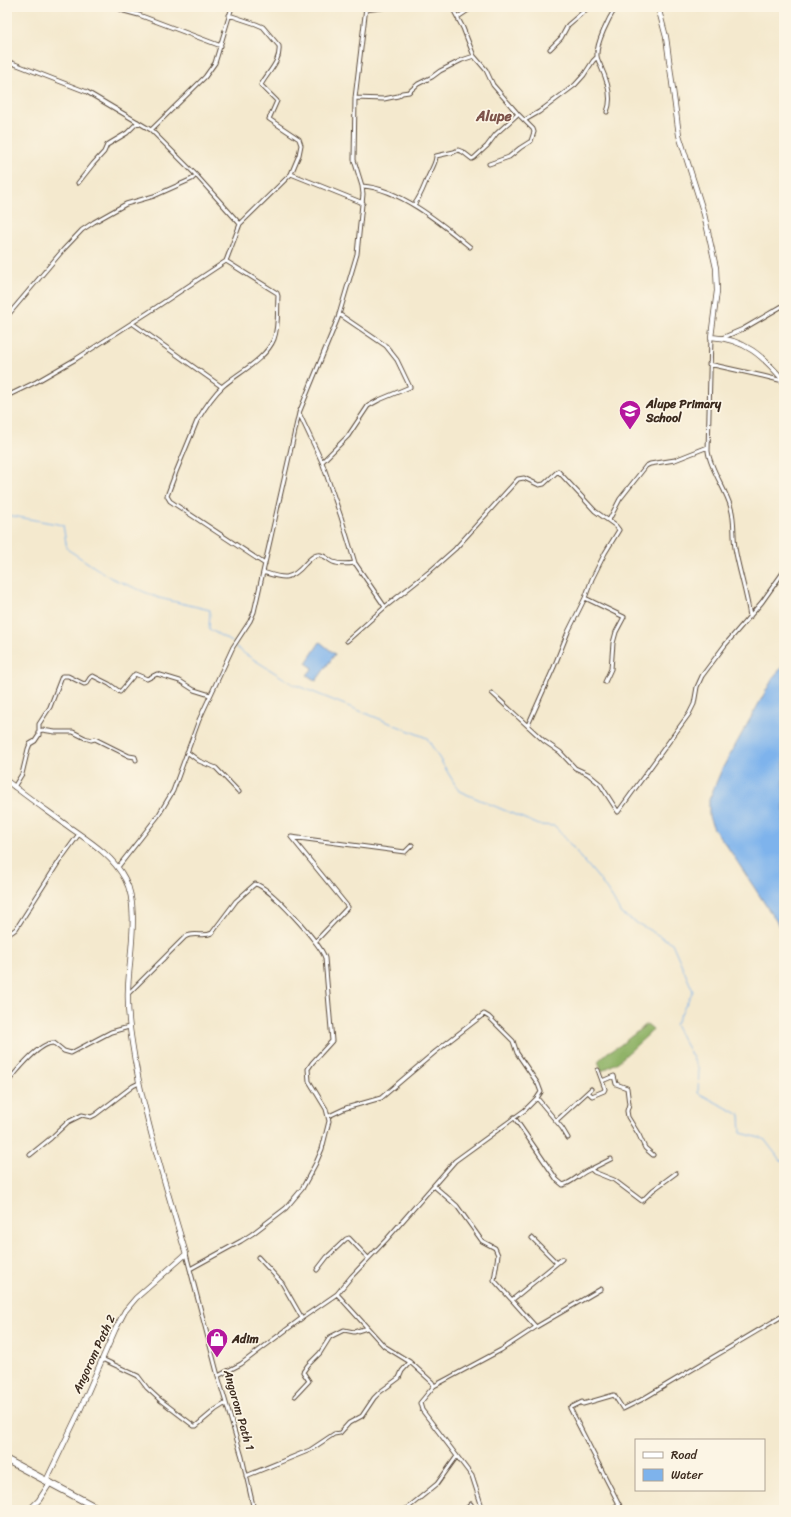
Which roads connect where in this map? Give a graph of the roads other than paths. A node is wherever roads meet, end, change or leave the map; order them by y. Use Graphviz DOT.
graph roads {
  1 [pos="116,7"];
  2 [pos="232,7"];
  3 [pos="388,7"];
  4 [pos="452,7"];
  5 [pos="476,7"];
  6 [pos="589,7"];
  7 [pos="616,7"];
  8 [pos="658,7"];
  9 [pos="365,8"];
  10 [pos="230,15"];
  11 [pos="458,17"];
  12 [pos="221,46"];
  13 [pos="550,50"];
  14 [pos="474,56"];
  15 [pos="597,57"];
  16 [pos="7,61"];
  17 [pos="355,98"];
  18 [pos="607,112"];
  19 [pos="518,114"];
  20 [pos="525,120"];
  21 [pos="138,122"];
  22 [pos="151,130"];
  23 [pos="489,164"];
  24 [pos="291,174"];
  25 [pos="196,175"];
  26 [pos="78,183"];
  27 [pos="362,186"];
  28 [pos="363,203"];
  29 [pos="414,205"];
  30 [pos="240,224"];
  31 [pos="470,247"];
  32 [pos="226,261"];
  33 [pos="784,305"];
  34 [pos="9,314"];
  35 [pos="339,314"];
  36 [pos="132,324"];
  37 [pos="711,337"];
  38 [pos="722,338"];
  39 [pos="709,364"];
  40 [pos="784,381"];
  41 [pos="222,387"];
  42 [pos="7,396"];
  43 [pos="299,413"];
  44 [pos="708,447"];
  45 [pos="322,462"];
  46 [pos="609,520"];
  47 [pos="355,563"];
  48 [pos="265,564"];
  49 [pos="784,571"];
  50 [pos="263,572"];
  51 [pos="585,598"];
  52 [pos="385,607"];
  53 [pos="750,617"];
  54 [pos="347,641"];
  55 [pos="605,682"];
  56 [pos="492,693"];
  57 [pos="210,695"];
  58 [pos="528,724"];
  59 [pos="38,732"];
  60 [pos="187,752"];
  61 [pos="136,760"];
  62 [pos="7,781"];
  63 [pos="14,787"];
  64 [pos="239,792"];
  65 [pos="79,834"];
  66 [pos="412,845"];
  67 [pos="118,867"];
  68 [pos="7,932"];
  69 [pos="315,942"];
  70 [pos="128,994"];
  71 [pos="129,1027"];
  72 [pos="598,1070"];
  73 [pos="602,1081"];
  74 [pos="7,1083"];
  75 [pos="139,1084"];
  76 [pos="538,1098"];
  77 [pos="329,1116"];
  78 [pos="514,1117"];
  79 [pos="556,1121"];
  80 [pos="568,1138"];
  81 [pos="30,1155"];
  82 [pos="653,1155"];
  83 [pos="611,1159"];
  84 [pos="591,1169"];
  85 [pos="676,1173"];
  86 [pos="434,1186"];
  87 [pos="532,1238"];
  88 [pos="186,1254"];
  89 [pos="258,1257"];
  90 [pos="368,1258"];
  91 [pos="562,1259"];
  92 [pos="557,1263"];
  93 [pos="190,1269"];
  94 [pos="317,1270"];
  95 [pos="601,1289"];
  96 [pos="337,1294"];
  97 [pos="512,1300"];
  98 [pos="784,1315"];
  99 [pos="302,1318"];
  100 [pos="536,1327"];
  101 [pos="367,1328"];
  102 [pos="102,1359"];
  103 [pos="410,1362"];
  104 [pos="218,1376"];
  105 [pos="434,1386"];
  106 [pos="295,1396"];
  107 [pos="226,1403"];
  108 [pos="457,1456"];
  109 [pos="7,1460"];
  110 [pos="246,1476"];
  111 [pos="48,1482"];
  112 [pos="471,1504"];
  113 [pos="619,1504"];
  114 [pos="409,1506"];
  115 [pos="29,1510"];
  116 [pos="98,1510"];
  117 [pos="254,1510"];
  118 [pos="404,1510"];
  119 [pos="412,1510"];
  120 [pos="465,1510"];
  121 [pos="484,1510"];
  122 [pos="610,1510"];
  123 [pos="622,1510"];
  1 -- 12 [label="street"];
  2 -- 10 [label="street"];
  3 -- 9 [label="street"];
  4 -- 11 [label="street"];
  5 -- 11 [label="street"];
  6 -- 13 [label="street"];
  7 -- 15 [label="street"];
  8 -- 37 [label="street"];
  9 -- 17 [label="street"];
  10 -- 12 [label="street"];
  10 -- 24 [label="street"];
  11 -- 14 [label="street"];
  12 -- 22 [label="street"];
  14 -- 17 [label="street"];
  14 -- 19 [label="street"];
  15 -- 18 [label="street"];
  15 -- 20 [label="street"];
  16 -- 21 [label="street"];
  17 -- 27 [label="street"];
  19 -- 20 [label="street"];
  19 -- 29 [label="street"];
  20 -- 23 [label="street"];
  21 -- 22 [label="street"];
  21 -- 26 [label="street"];
  22 -- 25 [label="street"];
  24 -- 28 [label="street"];
  24 -- 30 [label="street"];
  25 -- 30 [label="street"];
  25 -- 34 [label="street"];
  27 -- 28 [label="street"];
  27 -- 29 [label="street"];
  28 -- 35 [label="street"];
  29 -- 31 [label="street"];
  30 -- 32 [label="street"];
  32 -- 36 [label="street"];
  32 -- 41 [label="street"];
  33 -- 38 [label="street"];
  35 -- 43 [label="street"];
  35 -- 45 [label="street"];
  36 -- 41 [label="street"];
  36 -- 42 [label="street"];
  37 -- 38 [label="street"];
  37 -- 39 [label="street"];
  38 -- 40 [label="street"];
  39 -- 40 [label="street"];
  39 -- 44 [label="street"];
  41 -- 48 [label="street"];
  43 -- 45 [label="street"];
  43 -- 48 [label="street"];
  44 -- 46 [label="street"];
  44 -- 53 [label="street"];
  45 -- 47 [label="street"];
  46 -- 51 [label="street"];
  46 -- 52 [label="street"];
  47 -- 50 [label="street"];
  47 -- 52 [label="street"];
  48 -- 50 [label="street"];
  49 -- 53 [label="street"];
  50 -- 57 [label="street"];
  51 -- 55 [label="street"];
  51 -- 58 [label="street"];
  52 -- 54 [label="street"];
  53 -- 58 [label="street"];
  56 -- 58 [label="street"];
  57 -- 59 [label="street"];
  57 -- 60 [label="street"];
  59 -- 61 [label="street"];
  59 -- 63 [label="street"];
  60 -- 64 [label="street"];
  60 -- 67 [label="street"];
  62 -- 63 [label="street, Angorom Path 1"];
  63 -- 65 [label="street, Angorom Path 1"];
  65 -- 67 [label="street, Angorom Path 1"];
  65 -- 68 [label="street"];
  66 -- 69 [label="street"];
  67 -- 70 [label="street, Angorom Path 1"];
  69 -- 70 [label="street"];
  69 -- 77 [label="street"];
  70 -- 71 [label="street, Angorom Path 1"];
  71 -- 74 [label="street"];
  71 -- 75 [label="street, Angorom Path 1"];
  72 -- 73 [label="street"];
  73 -- 79 [label="street"];
  73 -- 82 [label="street"];
  75 -- 81 [label="street"];
  75 -- 88 [label="street, Angorom Path 1"];
  76 -- 77 [label="street"];
  76 -- 78 [label="street"];
  76 -- 79 [label="street"];
  77 -- 93 [label="street"];
  78 -- 84 [label="street"];
  78 -- 86 [label="street"];
  79 -- 80 [label="street"];
  83 -- 84 [label="street"];
  84 -- 85 [label="street"];
  86 -- 90 [label="street"];
  86 -- 97 [label="street"];
  87 -- 92 [label="street"];
  88 -- 93 [label="street, Angorom Path 1"];
  88 -- 102 [label="street, Angorom Path 2"];
  89 -- 99 [label="street"];
  90 -- 94 [label="street"];
  90 -- 96 [label="street"];
  91 -- 92 [label="street"];
  92 -- 97 [label="street"];
  93 -- 104 [label="street, Angorom Path 1"];
  95 -- 100 [label="street"];
  96 -- 99 [label="street"];
  96 -- 101 [label="street"];
  97 -- 100 [label="street"];
  98 -- 113 [label="street"];
  99 -- 104 [label="street"];
  100 -- 105 [label="street"];
  101 -- 103 [label="street"];
  101 -- 106 [label="street"];
  102 -- 107 [label="street"];
  102 -- 111 [label="street, Angorom Path 2"];
  103 -- 105 [label="street"];
  103 -- 110 [label="street"];
  104 -- 107 [label="street, Angorom Path 1"];
  105 -- 108 [label="street"];
  107 -- 110 [label="street, Angorom Path 1"];
  108 -- 114 [label="street"];
  108 -- 121 [label="street"];
  109 -- 111 [label="highway"];
  110 -- 117 [label="street, Angorom Path 1"];
  111 -- 115 [label="street, Angorom Path 2"];
  111 -- 116 [label="highway"];
  112 -- 120 [label="street"];
  113 -- 122 [label="street"];
  113 -- 123 [label="street"];
  114 -- 118 [label="street"];
  114 -- 119 [label="street"];
}
